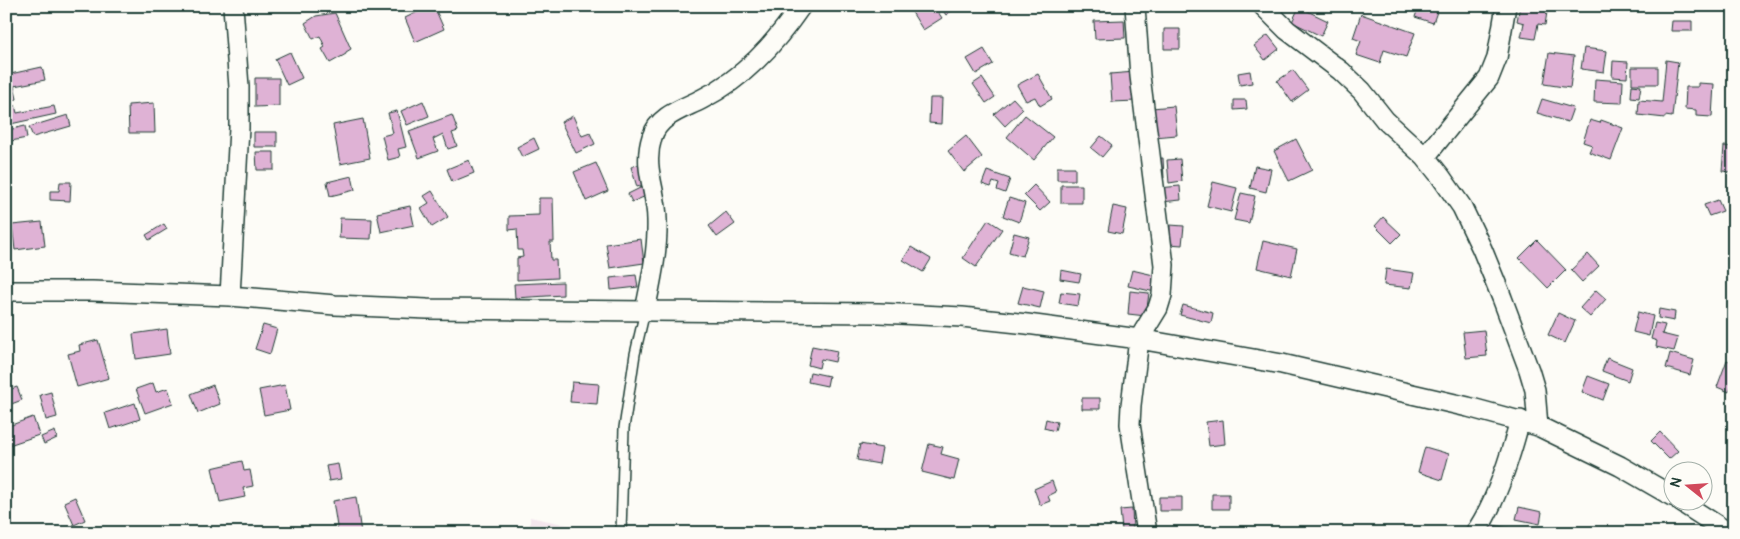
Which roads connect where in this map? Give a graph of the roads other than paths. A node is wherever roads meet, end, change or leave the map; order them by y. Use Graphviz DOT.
graph roads {
  1 [pos="233,6"];
  2 [pos="801,6"];
  3 [pos="1136,6"];
  4 [pos="1264,6"];
  5 [pos="1506,6"];
  6 [pos="1425,157"];
  7 [pos="6,291"];
  8 [pos="230,296"];
  9 [pos="645,311"];
  10 [pos="1139,339"];
  11 [pos="1520,420"];
  12 [pos="1538,426"];
  13 [pos="1662,490"];
  14 [pos="1696,512"];
  15 [pos="621,533"];
  16 [pos="1147,533"];
  17 [pos="1475,533"];
  18 [pos="1729,533"];
  1 -- 8 [label="street"];
  2 -- 9 [label="street"];
  3 -- 10 [label="street"];
  4 -- 6 [label="street"];
  5 -- 6 [label="street"];
  6 -- 12 [label="street"];
  7 -- 8 [label="street"];
  8 -- 9 [label="street"];
  9 -- 10 [label="street"];
  9 -- 15 [label="lane"];
  10 -- 11 [label="street"];
  10 -- 16 [label="street"];
  11 -- 12 [label="street"];
  11 -- 17 [label="street"];
  12 -- 13 [label="street"];
  14 -- 18 [label="street"];
}
